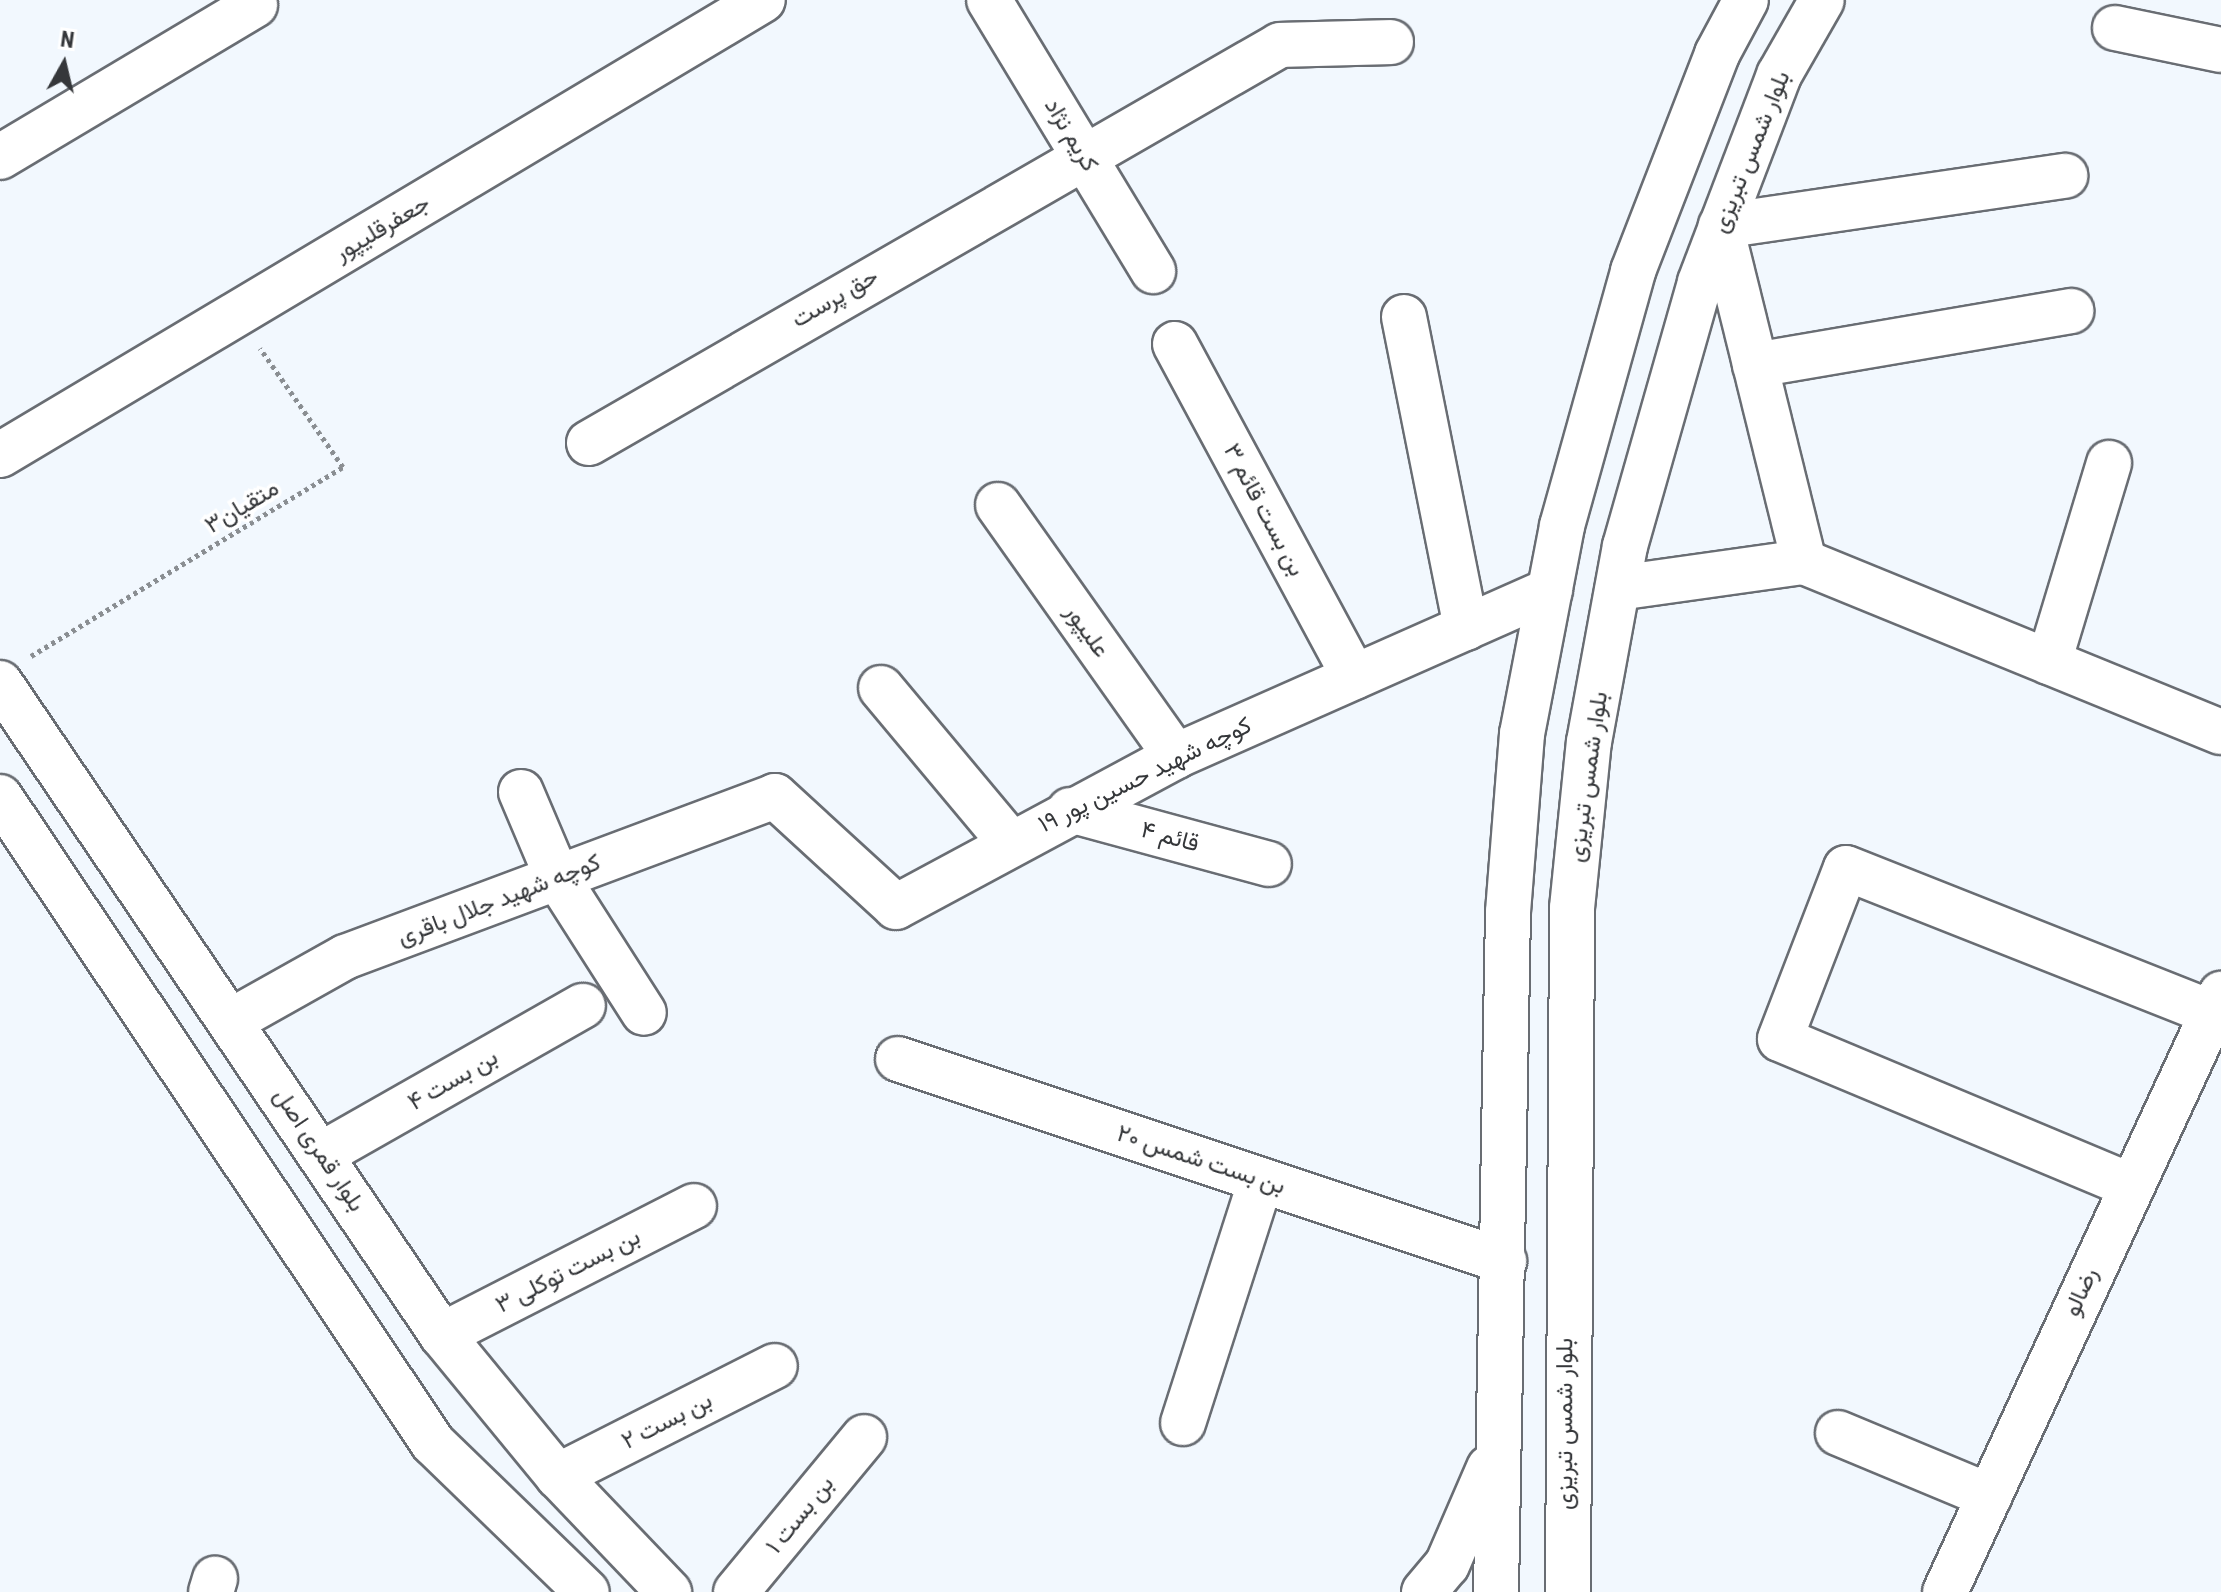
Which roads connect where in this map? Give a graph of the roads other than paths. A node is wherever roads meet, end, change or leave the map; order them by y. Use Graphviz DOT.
graph roads {
  1 [pos="763,0"];
  2 [pos="989,0"];
  3 [pos="1746,0"];
  4 [pos="1822,0"];
  5 [pos="255,5"];
  6 [pos="2115,28"];
  7 [pos="1391,42"];
  8 [pos="2221,50"];
  9 [pos="1082,153"];
  10 [pos="0,157"];
  11 [pos="2065,176"];
  12 [pos="1721,226"];
  13 [pos="1153,271"];
  14 [pos="2071,311"];
  15 [pos="1404,317"];
  16 [pos="1175,344"];
  17 [pos="1755,365"];
  18 [pos="589,443"];
  19 [pos="0,455"];
  20 [pos="2109,463"];
  21 [pos="998,505"];
  22 [pos="1804,562"];
  23 [pos="1618,588"];
  24 [pos="1550,590"];
  25 [pos="1466,628"];
  26 [pos="2049,662"];
  27 [pos="13,671"];
  28 [pos="1354,677"];
  29 [pos="881,688"];
  30 [pos="2221,732"];
  31 [pos="1176,756"];
  32 [pos="521,792"];
  33 [pos="775,796"];
  34 [pos="0,797"];
  35 [pos="1070,810"];
  36 [pos="1009,841"];
  37 [pos="1269,864"];
  38 [pos="557,877"];
  39 [pos="2217,1004"];
  40 [pos="583,1006"];
  41 [pos="644,1013"];
  42 [pos="231,1021"];
  43 [pos="898,1059"];
  44 [pos="322,1154"];
  45 [pos="1261,1180"];
  46 [pos="2129,1185"];
  47 [pos="694,1206"];
  48 [pos="1504,1261"];
  49 [pos="442,1335"];
  50 [pos="775,1366"];
  51 [pos="1183,1423"];
  52 [pos="1838,1433"];
  53 [pos="864,1437"];
  54 [pos="1495,1455"];
  55 [pos="558,1476"];
  56 [pos="1989,1496"];
  57 [pos="587,1592"];
  58 [pos="669,1592"];
  59 [pos="736,1592"];
  60 [pos="1424,1592"];
  61 [pos="1496,1592"];
  62 [pos="1568,1592"];
  63 [pos="1945,1592"];
  1 -- 19 [label="street, جعفرقلیپور"];
  2 -- 9 [label="street, کریم نژاد"];
  3 -- 24 [label="street"];
  4 -- 12 [label="street, بلوار شمس تبریزی"];
  5 -- 10 [label="street"];
  6 -- 8 [label="street"];
  7 -- 9 [label="street, حق پرست"];
  9 -- 13 [label="street, کریم نژاد"];
  9 -- 18 [label="street, حق پرست"];
  11 -- 12 [label="street"];
  12 -- 17 [label="street"];
  12 -- 23 [label="street, بلوار شمس تبریزی"];
  14 -- 17 [label="street"];
  15 -- 25 [label="street"];
  16 -- 28 [label="street, بن بست قائم ۳"];
  17 -- 22 [label="street"];
  20 -- 26 [label="street"];
  21 -- 31 [label="street, علیپور"];
  22 -- 23 [label="street"];
  22 -- 26 [label="street"];
  23 -- 62 [label="street, بلوار شمس تبریزی"];
  24 -- 25 [label="street, کوچه شهید حسین پور ۱۹"];
  24 -- 48 [label="street"];
  25 -- 28 [label="street, کوچه شهید حسین پور ۱۹"];
  26 -- 30 [label="street"];
  27 -- 42 [label="street, بلوار قمری اصل"];
  28 -- 31 [label="street, کوچه شهید حسین پور ۱۹"];
  29 -- 36 [label="street"];
  31 -- 35 [label="street, کوچه شهید حسین پور ۱۹"];
  32 -- 38 [label="street"];
  33 -- 36 [label="street, کوچه شهید حسین پور ۱۹"];
  33 -- 38 [label="street, کوچه شهید جلال باقری"];
  34 -- 57 [label="street"];
  35 -- 36 [label="street, کوچه شهید حسین پور ۱۹"];
  35 -- 37 [label="street, قائم ۴"];
  38 -- 41 [label="street"];
  38 -- 42 [label="street, کوچه شهید جلال باقری"];
  39 -- 46 [label="street, رضالو"];
  39 -- 46 [label="street"];
  40 -- 44 [label="street, بن بست ۴"];
  42 -- 44 [label="street, بلوار قمری اصل"];
  43 -- 45 [label="street, بن بست شمس ۲۰"];
  44 -- 49 [label="street, بلوار قمری اصل"];
  45 -- 48 [label="street, بن بست شمس ۲۰"];
  45 -- 51 [label="street"];
  46 -- 56 [label="street, رضالو"];
  47 -- 49 [label="street, بن بست توکلی ۳"];
  48 -- 54 [label="street"];
  49 -- 55 [label="street, بلوار قمری اصل"];
  50 -- 55 [label="street, بن بست ۲"];
  52 -- 56 [label="street"];
  53 -- 59 [label="street, بن بست ۱"];
  54 -- 60 [label="street"];
  54 -- 61 [label="street"];
  55 -- 58 [label="street, بلوار قمری اصل"];
  56 -- 63 [label="street, رضالو"];
}
